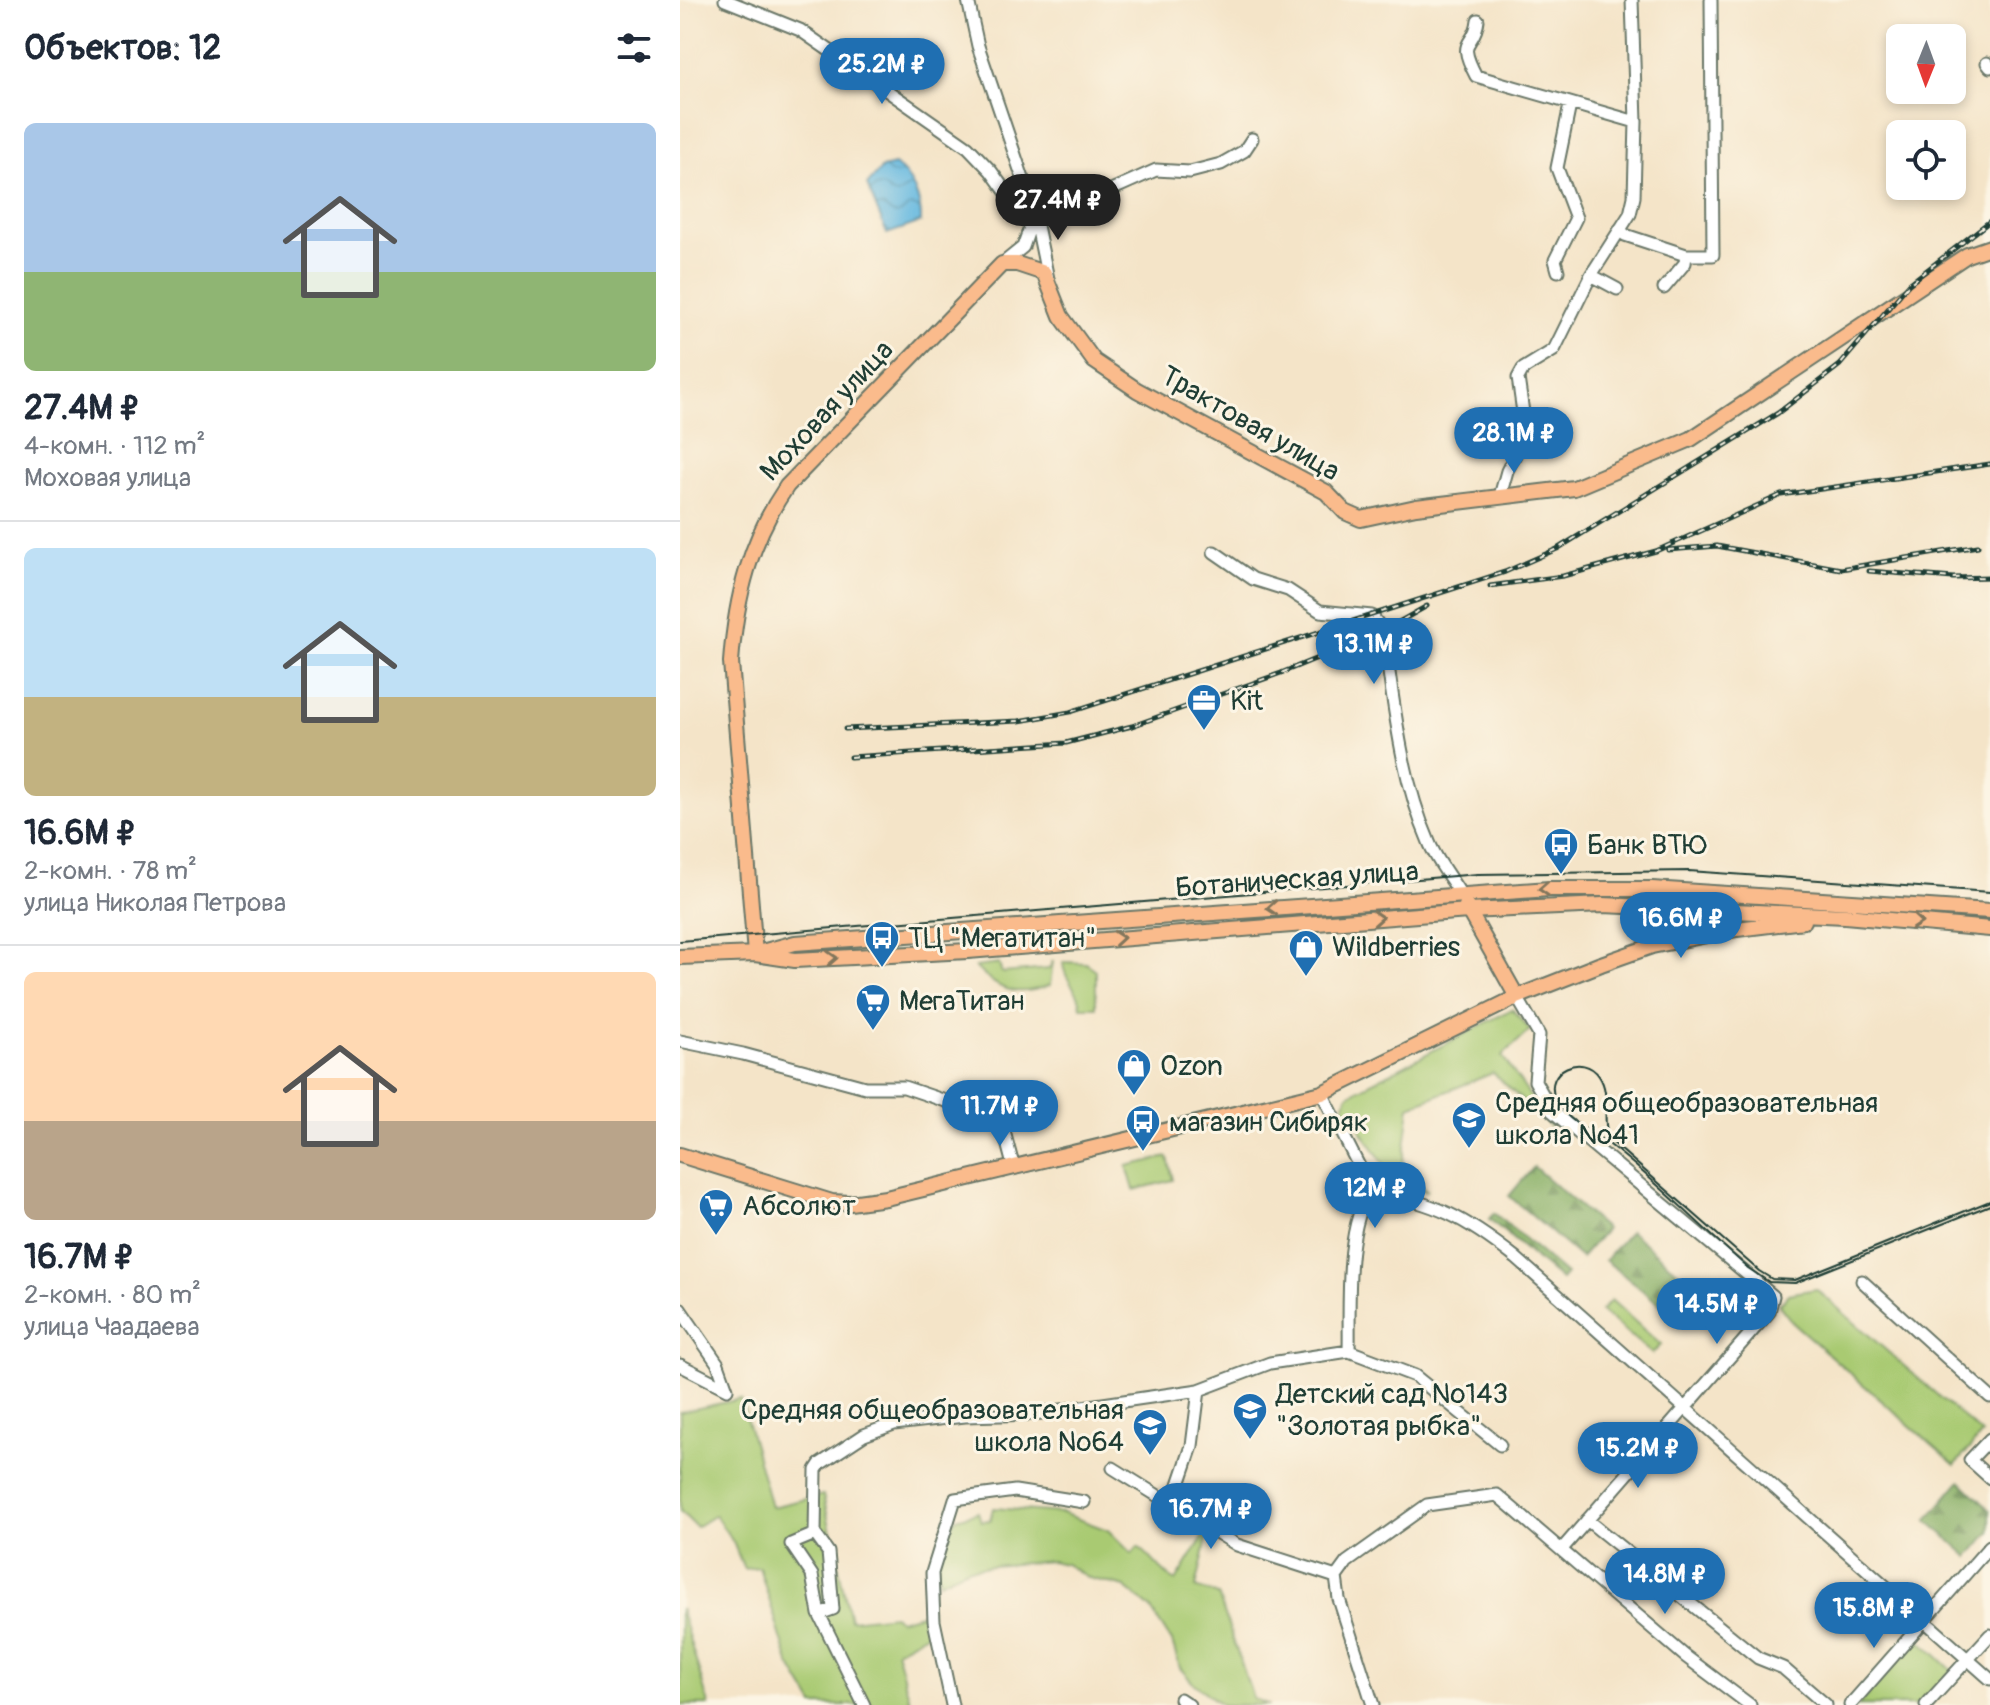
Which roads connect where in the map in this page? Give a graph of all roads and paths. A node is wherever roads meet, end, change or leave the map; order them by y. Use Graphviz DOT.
graph roads {
  1 [pos="725,0"];
  2 [pos="968,0"];
  3 [pos="1632,0"];
  4 [pos="1711,0"];
  5 [pos="1478,20"];
  6 [pos="1570,105"];
  7 [pos="1636,122"];
  8 [pos="1252,139"];
  9 [pos="1034,211"];
  10 [pos="1030,225"];
  11 [pos="1620,229"];
  12 [pos="1990,247"];
  13 [pos="1686,255"];
  14 [pos="1002,264"];
  15 [pos="1558,271"];
  16 [pos="1591,275"];
  17 [pos="1049,280"];
  18 [pos="1664,288"];
  19 [pos="1617,289"];
  20 [pos="1500,496"];
  21 [pos="1214,552"];
  22 [pos="1461,895"];
  23 [pos="1814,898"];
  24 [pos="1468,911"];
  25 [pos="1990,911"];
  26 [pos="1812,915"];
  27 [pos="1845,916"];
  28 [pos="1990,929"];
  29 [pos="755,954"];
  30 [pos="680,957"];
  31 [pos="1517,997"];
  32 [pos="680,1041"];
  33 [pos="1322,1093"];
  34 [pos="680,1155"];
  35 [pos="1013,1165"];
  36 [pos="1371,1190"];
  37 [pos="1862,1281"];
  38 [pos="681,1315"];
  39 [pos="1349,1351"];
  40 [pos="680,1365"];
  41 [pos="1199,1390"];
  42 [pos="1990,1397"];
  43 [pos="1686,1411"];
  44 [pos="1989,1443"];
  45 [pos="1500,1445"];
  46 [pos="1113,1468"];
  47 [pos="1990,1478"];
  48 [pos="1084,1502"];
  49 [pos="1172,1505"];
  50 [pos="1587,1520"];
  51 [pos="815,1534"];
  52 [pos="1990,1546"];
  53 [pos="1562,1549"];
  54 [pos="1336,1577"];
  55 [pos="819,1614"];
  56 [pos="1925,1619"];
  57 [pos="1990,1635"];
  58 [pos="1967,1659"];
  59 [pos="1990,1679"];
  60 [pos="864,1705"];
  61 [pos="952,1705"];
  62 [pos="1373,1705"];
  63 [pos="1750,1705"];
  64 [pos="1826,1705"];
  65 [pos="1850,1705"];
  66 [pos="1926,1705"];
  1 -- 10 [label="street"];
  2 -- 9 [label="street"];
  3 -- 7 [label="street"];
  4 -- 13 [label="street"];
  5 -- 6 [label="street"];
  6 -- 7 [label="street"];
  6 -- 15 [label="street"];
  7 -- 11 [label="street"];
  8 -- 9 [label="street"];
  9 -- 10 [label="street"];
  9 -- 17 [label="street"];
  10 -- 14 [label="street"];
  11 -- 13 [label="street"];
  11 -- 16 [label="street"];
  12 -- 20 [label="main road, Трактовая улица"];
  13 -- 18 [label="street"];
  14 -- 17 [label="main road"];
  14 -- 29 [label="main road, Моховая улица"];
  16 -- 19 [label="street"];
  16 -- 20 [label="street"];
  17 -- 20 [label="main road, Трактовая улица"];
  21 -- 22 [label="street"];
  23 -- 22 [label="main road, Ботаническая улица, one-way"];
  22 -- 24 [label="main road"];
  22 -- 29 [label="main road, Ботаническая улица, one-way"];
  23 -- 25 [label="main road, Ботаническая улица"];
  23 -- 26 [label="main road"];
  24 -- 26 [label="main road, Ботаническая улица"];
  29 -- 24 [label="main road, Ботаническая улица, one-way"];
  24 -- 31 [label="main road"];
  26 -- 27 [label="main road, Ботаническая улица"];
  27 -- 28 [label="main road, one-way"];
  27 -- 31 [label="main road"];
  29 -- 30 [label="main road, Ботаническая улица"];
  31 -- 33 [label="main road"];
  31 -- 43 [label="street"];
  32 -- 35 [label="street"];
  33 -- 35 [label="main road"];
  33 -- 36 [label="street"];
  34 -- 35 [label="main road"];
  36 -- 39 [label="street"];
  36 -- 43 [label="street"];
  37 -- 42 [label="street"];
  38 -- 40 [label="street"];
  39 -- 41 [label="street"];
  39 -- 45 [label="street"];
  41 -- 49 [label="street"];
  41 -- 51 [label="street"];
  43 -- 50 [label="street"];
  43 -- 56 [label="street"];
  44 -- 47 [label="street"];
  46 -- 49 [label="street"];
  48 -- 61 [label="street"];
  49 -- 54 [label="street"];
  50 -- 53 [label="street"];
  50 -- 64 [label="street"];
  51 -- 55 [label="street"];
  51 -- 55 [label="street"];
  52 -- 56 [label="street"];
  53 -- 54 [label="street"];
  53 -- 63 [label="street"];
  54 -- 62 [label="street"];
  55 -- 60 [label="street"];
  56 -- 58 [label="street"];
  56 -- 65 [label="street"];
  57 -- 58 [label="street"];
  58 -- 59 [label="street"];
  58 -- 66 [label="street"];
}
